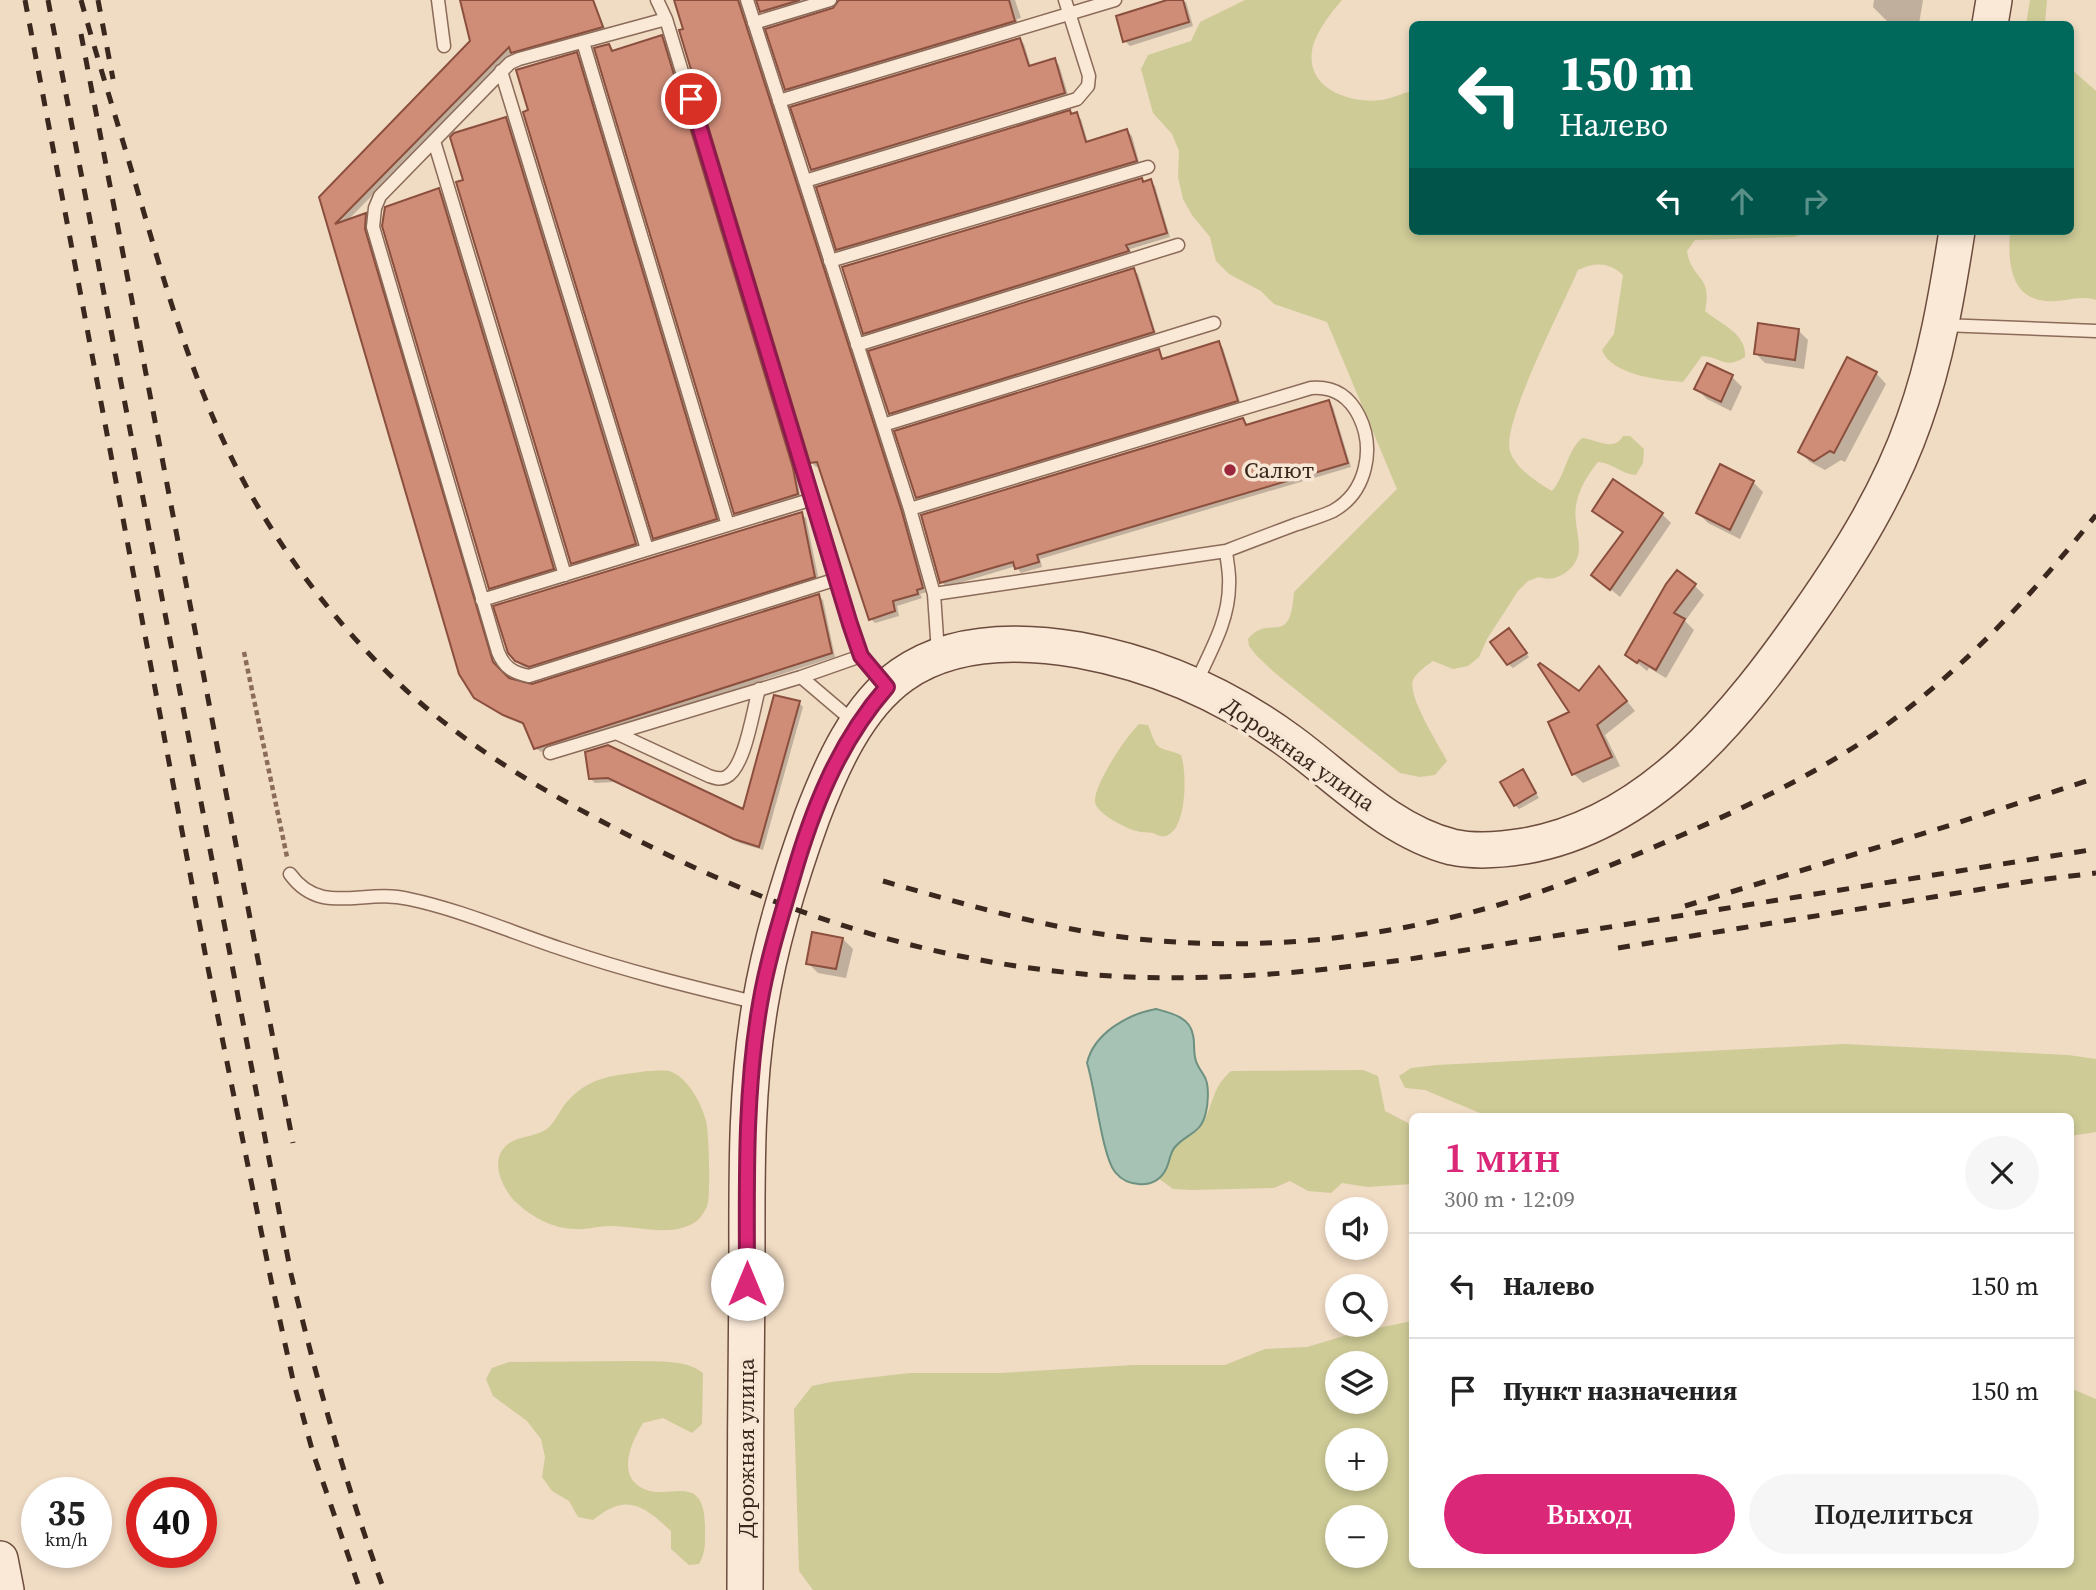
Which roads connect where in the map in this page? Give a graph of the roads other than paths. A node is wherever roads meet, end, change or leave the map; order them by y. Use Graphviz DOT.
graph roads {
  1 [pos="438,0"];
  2 [pos="657,0"];
  3 [pos="747,0"];
  4 [pos="830,0"];
  5 [pos="1065,0"];
  6 [pos="1115,0"];
  7 [pos="1994,0"];
  8 [pos="1070,14"];
  9 [pos="666,19"];
  10 [pos="1990,21"];
  11 [pos="754,23"];
  12 [pos="583,42"];
  13 [pos="444,46"];
  14 [pos="500,71"];
  15 [pos="779,101"];
  16 [pos="434,141"];
  17 [pos="1149,167"];
  18 [pos="804,181"];
  19 [pos="1956,235"];
  20 [pos="1178,245"];
  21 [pos="830,261"];
  22 [pos="1214,323"];
  23 [pos="1941,324"];
  24 [pos="2096,331"];
  25 [pos="857,345"];
  26 [pos="883,425"];
  27 [pos="813,499"];
  28 [pos="910,509"];
  29 [pos="728,525"];
  30 [pos="646,550"];
  31 [pos="1226,551"];
  32 [pos="565,575"];
  33 [pos="837,579"];
  34 [pos="934,594"];
  35 [pos="482,600"];
  36 [pos="861,656"];
  37 [pos="938,657"];
  38 [pos="801,677"];
  39 [pos="1195,685"];
  40 [pos="887,687"];
  41 [pos="759,689"];
  42 [pos="858,725"];
  43 [pos="616,733"];
  44 [pos="550,753"];
  45 [pos="290,874"];
  46 [pos="760,1003"];
  47 [pos="0,1559"];
  48 [pos="6,1590"];
  49 [pos="745,1590"];
  1 -- 13 [label="lane"];
  2 -- 9 [label="lane"];
  3 -- 11 [label="lane"];
  4 -- 11 [label="lane"];
  5 -- 8 [label="lane"];
  6 -- 8 [label="lane"];
  7 -- 10 [label="street"];
  8 -- 15 [label="lane"];
  8 -- 18 [label="lane"];
  9 -- 12 [label="lane"];
  9 -- 27 [label="lane"];
  11 -- 15 [label="lane"];
  12 -- 14 [label="lane"];
  12 -- 29 [label="lane"];
  14 -- 16 [label="lane"];
  14 -- 30 [label="lane"];
  15 -- 18 [label="lane"];
  16 -- 32 [label="lane"];
  16 -- 35 [label="lane"];
  17 -- 21 [label="lane"];
  18 -- 21 [label="lane"];
  19 -- 23 [label="street, Дорожная улица"];
  20 -- 25 [label="lane"];
  21 -- 25 [label="lane"];
  22 -- 26 [label="lane"];
  23 -- 24 [label="lane"];
  23 -- 39 [label="street, Дорожная улица"];
  25 -- 26 [label="lane"];
  26 -- 28 [label="lane"];
  27 -- 29 [label="lane"];
  27 -- 33 [label="lane"];
  28 -- 31 [label="lane"];
  28 -- 34 [label="lane"];
  29 -- 30 [label="lane"];
  30 -- 32 [label="lane"];
  31 -- 34 [label="lane"];
  31 -- 39 [label="lane"];
  32 -- 35 [label="lane"];
  33 -- 35 [label="lane"];
  33 -- 36 [label="lane"];
  34 -- 37 [label="lane"];
  36 -- 38 [label="lane"];
  36 -- 40 [label="lane"];
  37 -- 39 [label="street, Дорожная улица"];
  37 -- 40 [label="street, Дорожная улица"];
  38 -- 41 [label="lane"];
  38 -- 42 [label="lane"];
  40 -- 42 [label="street, Дорожная улица"];
  41 -- 43 [label="lane"];
  41 -- 43 [label="lane"];
  42 -- 46 [label="street, Дорожная улица"];
  43 -- 44 [label="lane"];
  45 -- 46 [label="lane"];
  46 -- 49 [label="street, Дорожная улица"];
  47 -- 48 [label="street"];
}
